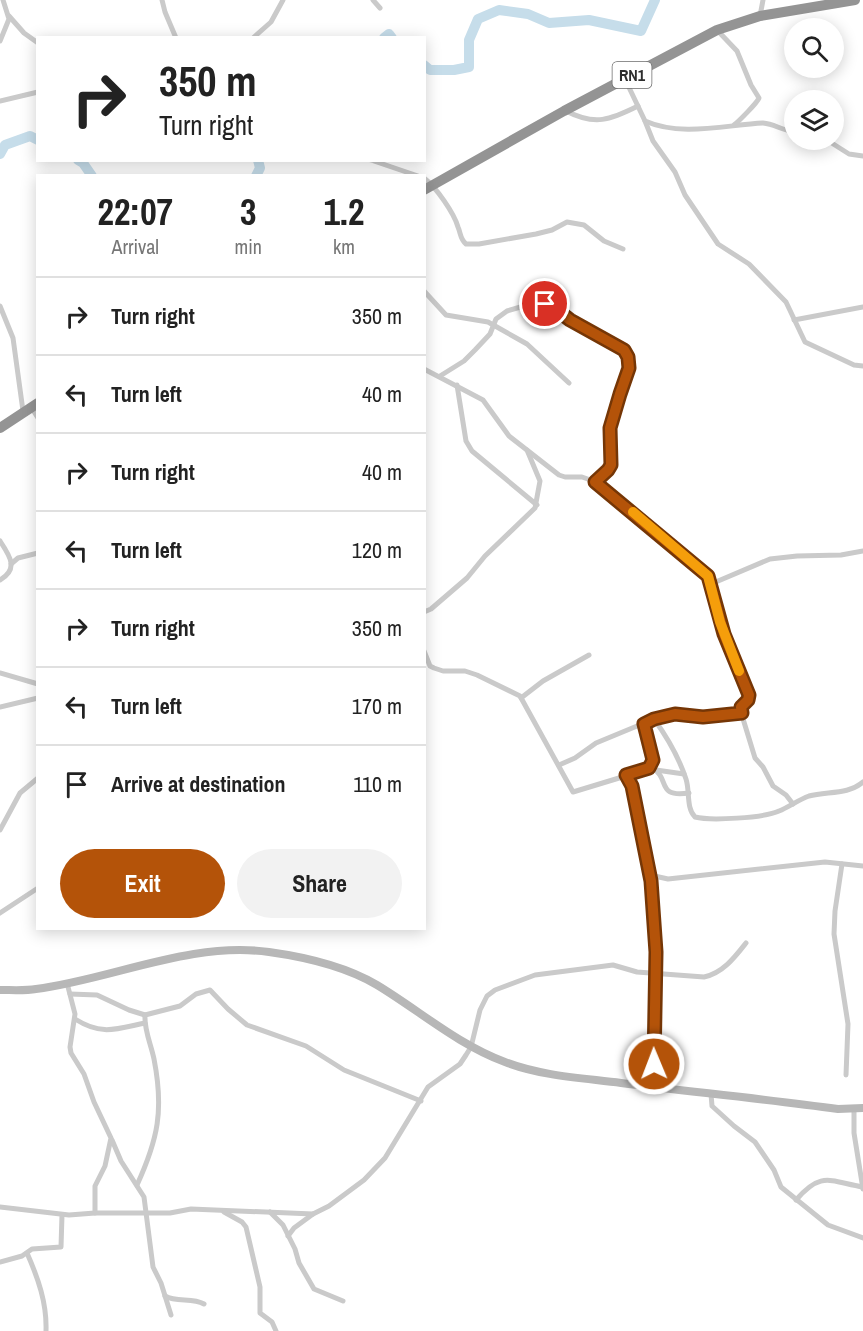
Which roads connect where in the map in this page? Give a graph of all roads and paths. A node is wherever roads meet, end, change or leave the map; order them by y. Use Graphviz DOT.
graph roads {
  1 [pos="3,0"];
  2 [pos="162,0"];
  3 [pos="284,0"];
  4 [pos="373,0"];
  5 [pos="763,0"];
  6 [pos="855,0"];
  7 [pos="380,8"];
  8 [pos="8,14"];
  9 [pos="760,16"];
  10 [pos="717,30"];
  11 [pos="175,36"];
  12 [pos="255,36"];
  13 [pos="0,41"];
  14 [pos="36,42"];
  15 [pos="626,79"];
  16 [pos="36,92"];
  17 [pos="0,101"];
  18 [pos="638,106"];
  19 [pos="564,111"];
  20 [pos="645,121"];
  21 [pos="734,125"];
  22 [pos="784,131"];
  23 [pos="843,150"];
  24 [pos="863,156"];
  25 [pos="377,162"];
  26 [pos="412,174"];
  27 [pos="429,188"];
  28 [pos="623,249"];
  29 [pos="426,293"];
  30 [pos="0,306"];
  31 [pos="863,307"];
  32 [pos="794,320"];
  33 [pos="494,325"];
  34 [pos="863,366"];
  35 [pos="426,370"];
  36 [pos="440,376"];
  37 [pos="569,383"];
  38 [pos="457,385"];
  39 [pos="30,407"];
  40 [pos="0,428"];
  41 [pos="526,448"];
  42 [pos="595,482"];
  43 [pos="537,505"];
  44 [pos="0,541"];
  45 [pos="863,551"];
  46 [pos="36,554"];
  47 [pos="11,564"];
  48 [pos="0,580"];
  49 [pos="711,585"];
  50 [pos="426,611"];
  51 [pos="590,655"];
  52 [pos="426,656"];
  53 [pos="430,666"];
  54 [pos="426,670"];
  55 [pos="0,673"];
  56 [pos="36,683"];
  57 [pos="36,698"];
  58 [pos="521,698"];
  59 [pos="0,707"];
  60 [pos="742,713"];
  61 [pos="654,719"];
  62 [pos="644,724"];
  63 [pos="559,765"];
  64 [pos="649,768"];
  65 [pos="656,770"];
  66 [pos="684,774"];
  67 [pos="626,775"];
  68 [pos="36,780"];
  69 [pos="863,782"];
  70 [pos="688,793"];
  71 [pos="793,804"];
  72 [pos="0,830"];
  73 [pos="842,864"];
  74 [pos="863,866"];
  75 [pos="650,875"];
  76 [pos="36,889"];
  77 [pos="0,913"];
  78 [pos="747,943"];
  79 [pos="655,973"];
  80 [pos="67,983"];
  81 [pos="0,990"];
  82 [pos="70,994"];
  83 [pos="145,1014"];
  84 [pos="75,1019"];
  85 [pos="145,1023"];
  86 [pos="471,1047"];
  87 [pos="654,1069"];
  88 [pos="846,1075"];
  89 [pos="711,1094"];
  90 [pos="421,1101"];
  91 [pos="859,1108"];
  92 [pos="111,1138"];
  93 [pos="137,1185"];
  94 [pos="863,1188"];
  95 [pos="796,1200"];
  96 [pos="0,1207"];
  97 [pos="221,1211"];
  98 [pos="268,1211"];
  99 [pos="95,1213"];
  100 [pos="145,1214"];
  101 [pos="313,1214"];
  102 [pos="62,1215"];
  103 [pos="288,1236"];
  104 [pos="861,1239"];
  105 [pos="27,1253"];
  106 [pos="0,1262"];
  107 [pos="165,1296"];
  108 [pos="343,1301"];
  109 [pos="204,1304"];
  110 [pos="171,1315"];
  111 [pos="46,1331"];
  112 [pos="276,1331"];
  1 -- 8 [label="street"];
  2 -- 11 [label="street"];
  3 -- 12 [label="street"];
  4 -- 7 [label="street"];
  5 -- 9 [label="street"];
  6 -- 9 [label="highway, RN1"];
  8 -- 13 [label="street"];
  8 -- 14 [label="street"];
  9 -- 10 [label="highway, RN1"];
  10 -- 15 [label="highway, RN1"];
  10 -- 21 [label="street"];
  15 -- 18 [label="street"];
  15 -- 19 [label="highway, RN1"];
  16 -- 17 [label="street"];
  18 -- 19 [label="street"];
  18 -- 20 [label="street"];
  19 -- 27 [label="highway, RN1"];
  20 -- 21 [label="street"];
  20 -- 32 [label="street"];
  21 -- 22 [label="street"];
  23 -- 24 [label="street"];
  25 -- 26 [label="street"];
  27 -- 28 [label="street"];
  29 -- 33 [label="street"];
  30 -- 39 [label="street"];
  31 -- 32 [label="street"];
  32 -- 34 [label="street"];
  33 -- 36 [label="street"];
  33 -- 37 [label="street"];
  33 -- 42 [label="street"];
  35 -- 36 [label="street"];
  36 -- 38 [label="street"];
  38 -- 41 [label="street"];
  38 -- 43 [label="street"];
  39 -- 40 [label="highway"];
  41 -- 42 [label="street"];
  41 -- 43 [label="street"];
  42 -- 49 [label="street"];
  43 -- 50 [label="street"];
  44 -- 47 [label="street"];
  45 -- 49 [label="street"];
  46 -- 47 [label="street"];
  47 -- 48 [label="street"];
  49 -- 60 [label="street"];
  51 -- 58 [label="street"];
  52 -- 53 [label="street"];
  53 -- 54 [label="street"];
  53 -- 58 [label="street"];
  55 -- 56 [label="street"];
  57 -- 59 [label="street"];
  58 -- 63 [label="street"];
  60 -- 61 [label="street"];
  60 -- 71 [label="street"];
  61 -- 62 [label="street"];
  61 -- 66 [label="street"];
  62 -- 63 [label="street"];
  62 -- 64 [label="street"];
  63 -- 67 [label="street"];
  64 -- 65 [label="street"];
  64 -- 67 [label="street"];
  65 -- 66 [label="street"];
  65 -- 70 [label="street"];
  66 -- 70 [label="street"];
  67 -- 75 [label="street"];
  68 -- 72 [label="street"];
  69 -- 71 [label="street"];
  70 -- 71 [label="street"];
  73 -- 74 [label="street"];
  73 -- 75 [label="street"];
  73 -- 88 [label="street"];
  75 -- 79 [label="street"];
  76 -- 77 [label="street"];
  78 -- 79 [label="street"];
  79 -- 86 [label="street"];
  79 -- 87 [label="street"];
  80 -- 81 [label="main road"];
  80 -- 82 [label="street"];
  80 -- 86 [label="main road"];
  82 -- 83 [label="street"];
  82 -- 84 [label="street"];
  83 -- 85 [label="street"];
  83 -- 90 [label="street"];
  84 -- 85 [label="street"];
  84 -- 92 [label="street"];
  85 -- 93 [label="street"];
  86 -- 89 [label="main road"];
  86 -- 90 [label="street"];
  89 -- 91 [label="main road"];
  89 -- 95 [label="street"];
  90 -- 101 [label="street"];
  91 -- 94 [label="street"];
  92 -- 93 [label="street"];
  92 -- 99 [label="street"];
  93 -- 100 [label="street"];
  94 -- 95 [label="street"];
  95 -- 104 [label="street"];
  96 -- 102 [label="street"];
  97 -- 98 [label="street"];
  97 -- 100 [label="street"];
  97 -- 112 [label="street"];
  98 -- 101 [label="street"];
  98 -- 103 [label="street"];
  99 -- 100 [label="street"];
  99 -- 102 [label="street"];
  100 -- 107 [label="street"];
  101 -- 103 [label="street"];
  102 -- 105 [label="street"];
  103 -- 108 [label="street"];
  105 -- 106 [label="street"];
  105 -- 111 [label="street"];
  107 -- 109 [label="street"];
  107 -- 110 [label="street"];
}
